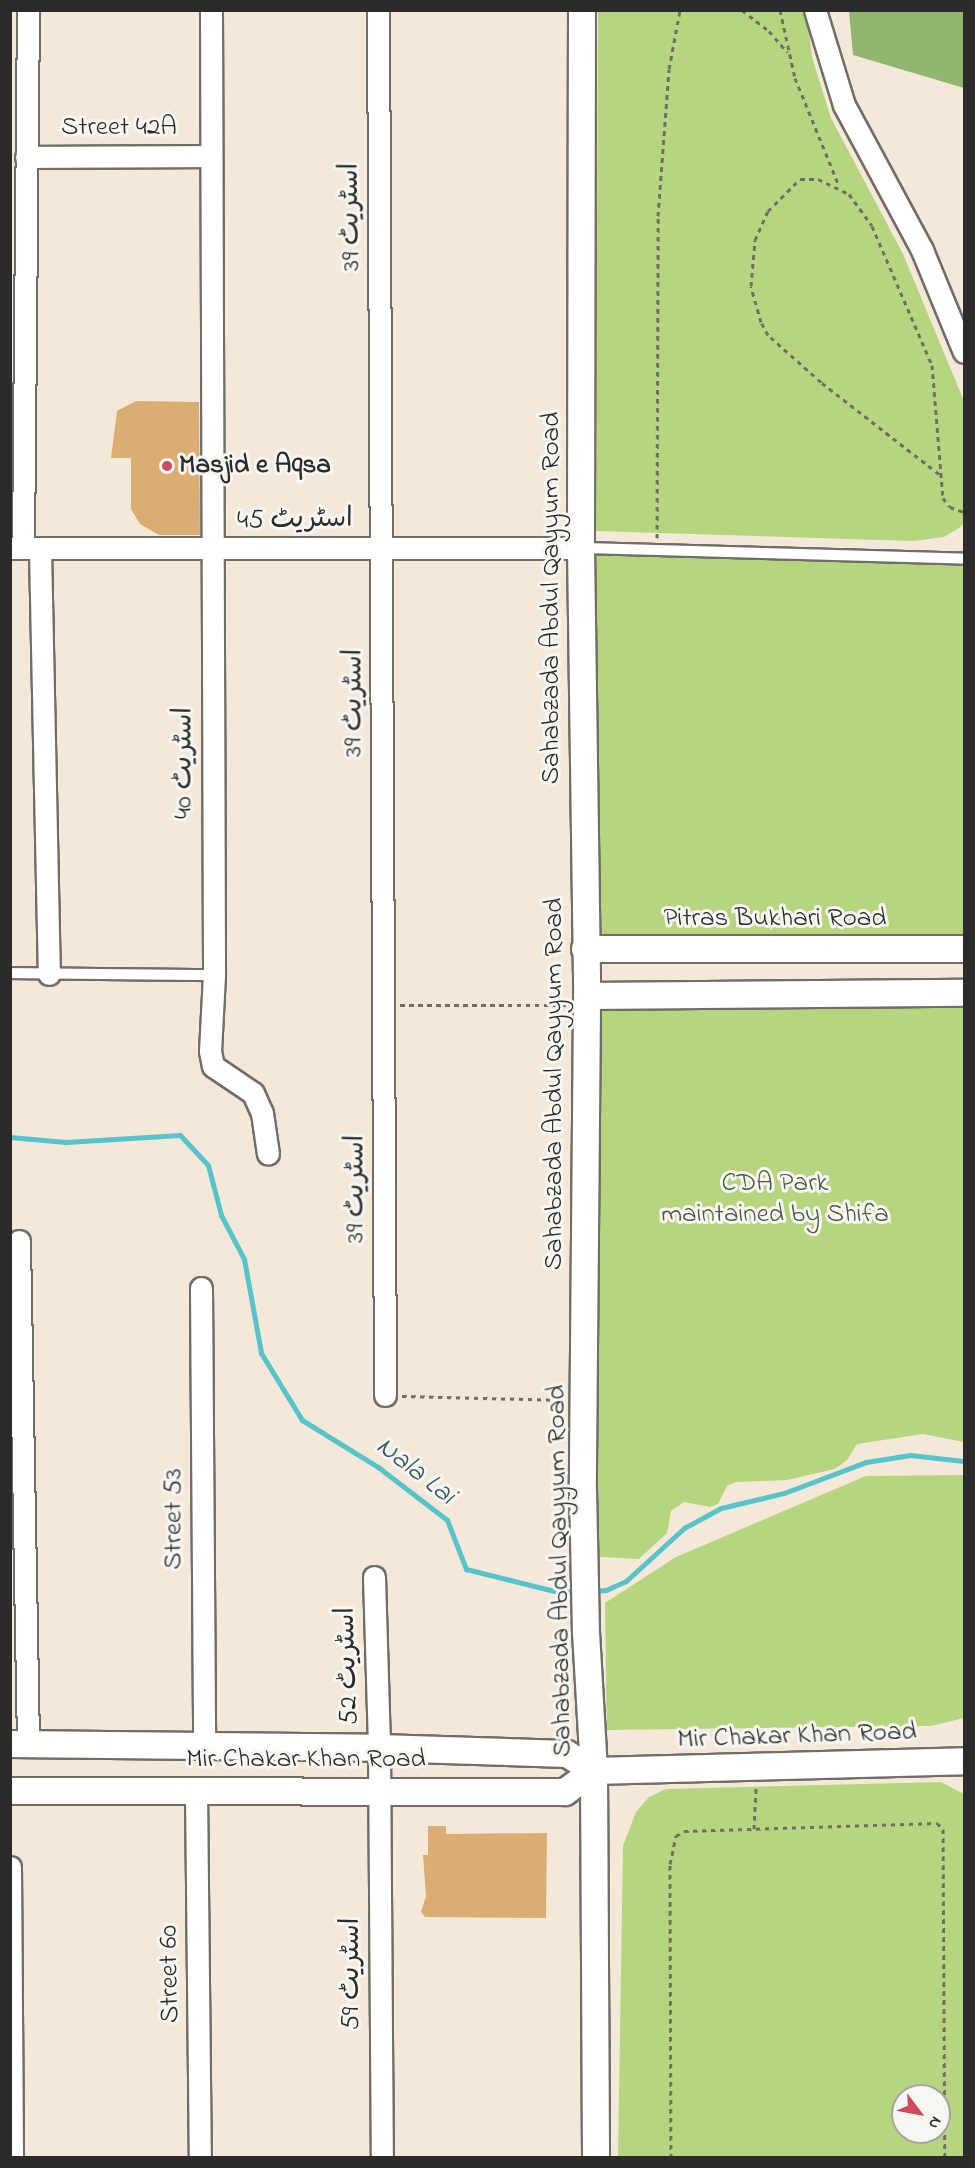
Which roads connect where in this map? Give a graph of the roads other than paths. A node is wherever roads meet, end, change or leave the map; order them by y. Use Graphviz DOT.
graph roads {
  1 [pos="28,10"];
  2 [pos="211,10"];
  3 [pos="378,10"];
  4 [pos="582,10"];
  5 [pos="815,10"];
  6 [pos="211,156"];
  7 [pos="26,158"];
  8 [pos="964,352"];
  9 [pos="382,547"];
  10 [pos="24,549"];
  11 [pos="581,549"];
  12 [pos="211,550"];
  13 [pos="964,559"];
  14 [pos="585,949"];
  15 [pos="964,949"];
  16 [pos="10,974"];
  17 [pos="49,974"];
  18 [pos="214,975"];
  19 [pos="964,993"];
  20 [pos="587,1000"];
  21 [pos="268,1154"];
  22 [pos="20,1241"];
  23 [pos="201,1288"];
  24 [pos="385,1395"];
  25 [pos="374,1577"];
  26 [pos="19,1744"];
  27 [pos="379,1748"];
  28 [pos="204,1749"];
  29 [pos="964,1761"];
  30 [pos="594,1772"];
  31 [pos="196,1790"];
  32 [pos="379,1790"];
  33 [pos="10,1791"];
  34 [pos="10,1867"];
  35 [pos="12,2071"];
  36 [pos="12,2157"];
  37 [pos="200,2157"];
  38 [pos="382,2157"];
  39 [pos="596,2157"];
  1 -- 7 [label="street"];
  2 -- 6 [label="street, اسٹریٹ 40"];
  3 -- 9 [label="street, اسٹریٹ 39"];
  4 -- 11 [label="street, Sahabzada Abdul Qayyum Road"];
  5 -- 8 [label="street"];
  6 -- 7 [label="street, Street 42A"];
  6 -- 12 [label="street, اسٹریٹ 40"];
  7 -- 10 [label="street"];
  9 -- 11 [label="street, اسٹریٹ 45"];
  9 -- 12 [label="street, اسٹریٹ 45"];
  9 -- 24 [label="street, اسٹریٹ 39"];
  10 -- 12 [label="street, اسٹریٹ 45"];
  10 -- 17 [label="street"];
  11 -- 13 [label="lane"];
  11 -- 14 [label="street, Sahabzada Abdul Qayyum Road"];
  12 -- 18 [label="street, اسٹریٹ 40"];
  14 -- 15 [label="street, Pitras Bukhari Road"];
  14 -- 20 [label="street, Sahabzada Abdul Qayyum Road"];
  16 -- 17 [label="lane"];
  17 -- 18 [label="lane"];
  18 -- 21 [label="street, اسٹریٹ 40"];
  19 -- 20 [label="street"];
  20 -- 30 [label="street, Sahabzada Abdul Qayyum Road"];
  22 -- 26 [label="street"];
  23 -- 28 [label="street, Street 53"];
  25 -- 27 [label="street, اسٹریٹ 52"];
  26 -- 28 [label="street, Mir Chakar Khan Road"];
  27 -- 28 [label="street, Mir Chakar Khan Road"];
  27 -- 30 [label="street, Mir Chakar Khan Road"];
  27 -- 32 [label="street, اسٹریٹ 52"];
  29 -- 30 [label="street, Mir Chakar Khan Road"];
  30 -- 32 [label="street, Mir Chakar Khan Road"];
  30 -- 39 [label="street, Sahabzada Abdul Qayyum Road"];
  31 -- 32 [label="street, Mir Chakar Khan Road"];
  31 -- 33 [label="street, Mir Chakar Khan Road"];
  31 -- 37 [label="street, Street 60"];
  32 -- 38 [label="street, اسٹریٹ 59"];
  34 -- 35 [label="street"];
  35 -- 36 [label="street"];
}
